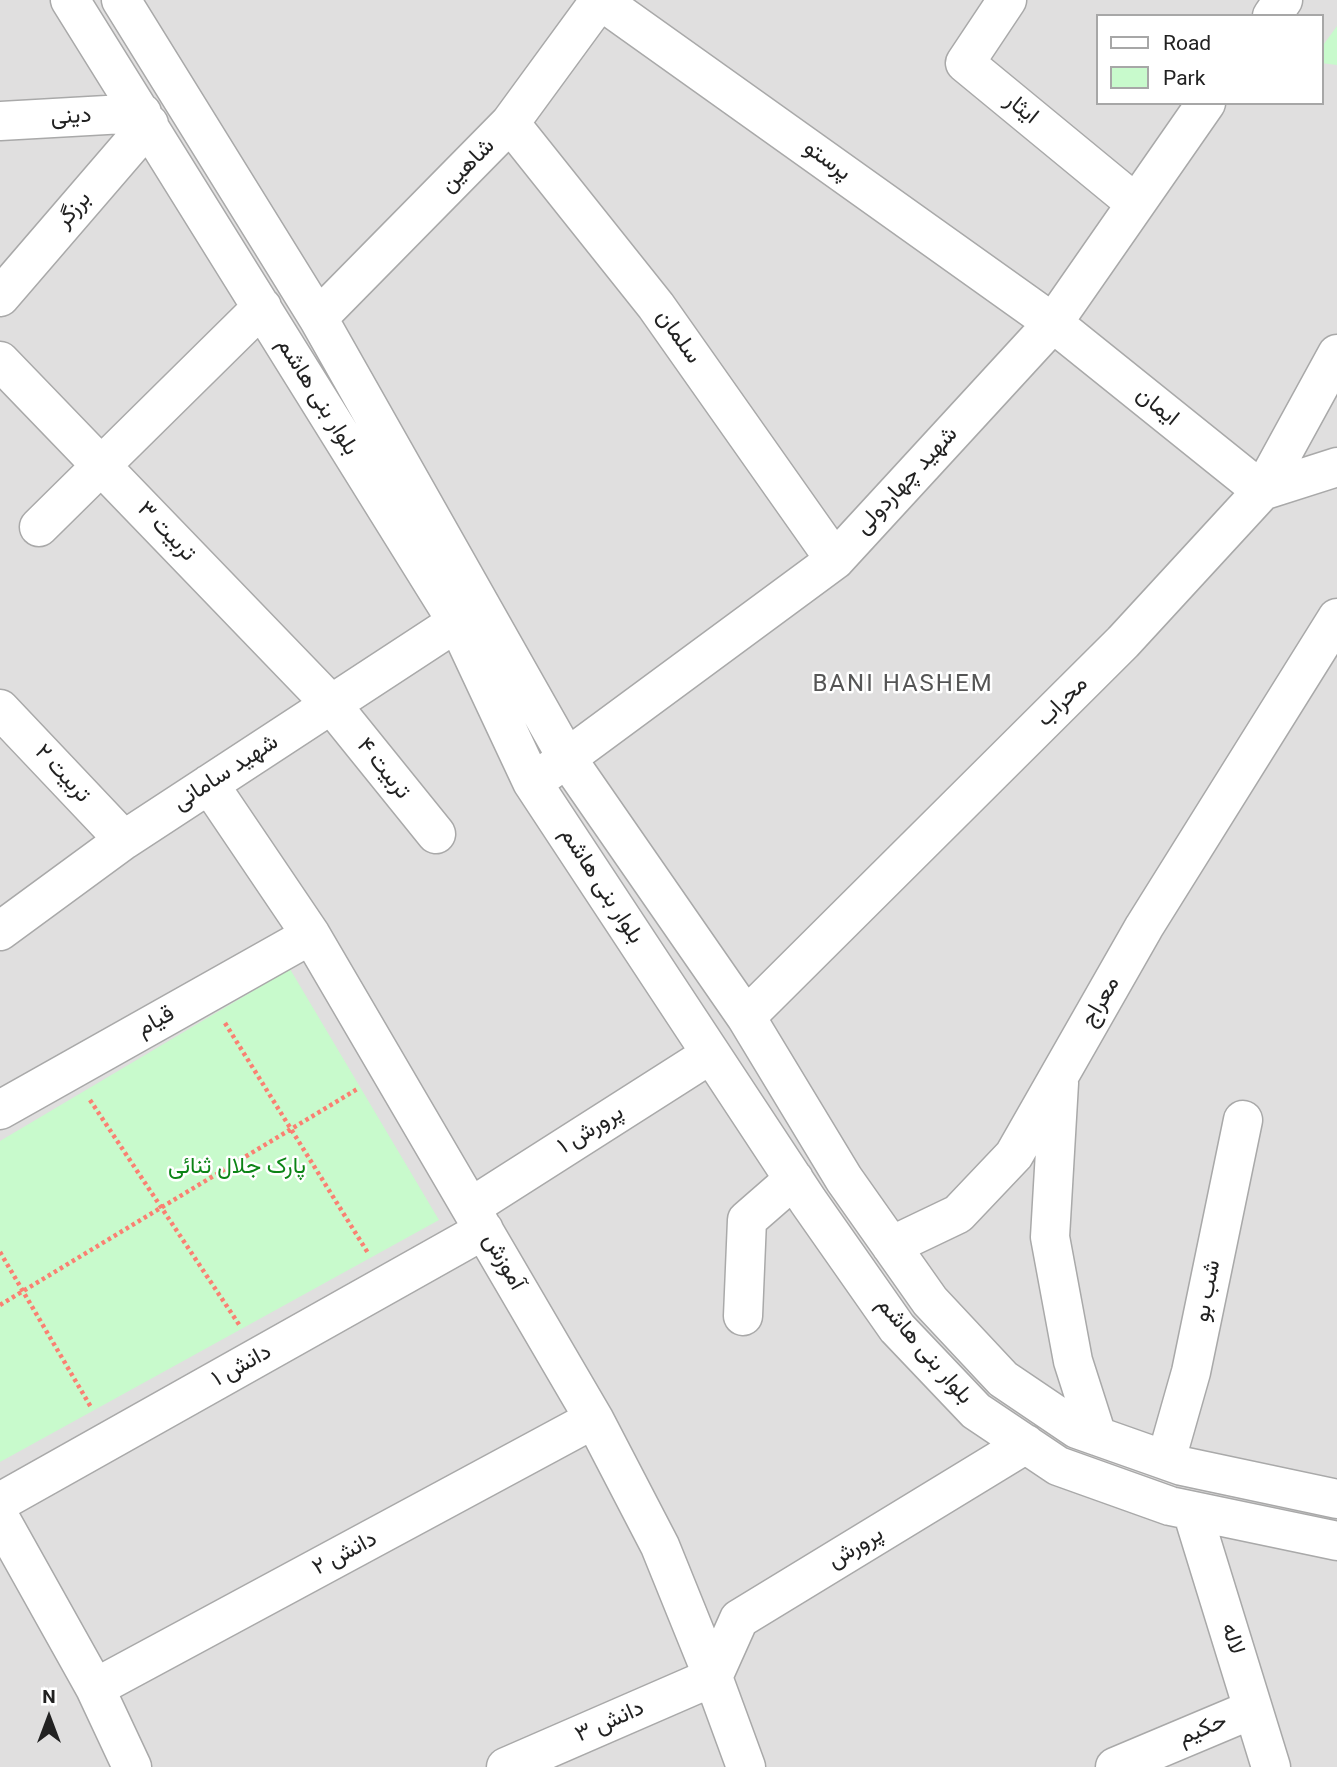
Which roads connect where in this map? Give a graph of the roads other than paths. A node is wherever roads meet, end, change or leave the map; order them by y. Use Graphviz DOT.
graph roads {
  1 [pos="70,0"];
  2 [pos="121,0"];
  3 [pos="600,0"];
  4 [pos="1007,0"];
  5 [pos="1205,105"];
  6 [pos="145,118"];
  7 [pos="0,121"];
  8 [pos="510,123"];
  9 [pos="1135,203"];
  10 [pos="0,297"];
  11 [pos="262,307"];
  12 [pos="318,318"];
  13 [pos="1053,323"];
  14 [pos="1337,354"];
  15 [pos="0,360"];
  16 [pos="101,465"];
  17 [pos="1337,467"];
  18 [pos="1262,491"];
  19 [pos="39,527"];
  20 [pos="835,560"];
  21 [pos="1337,618"];
  22 [pos="457,622"];
  23 [pos="331,704"];
  24 [pos="0,709"];
  25 [pos="568,760"];
  26 [pos="532,782"];
  27 [pos="209,784"];
  28 [pos="436,834"];
  29 [pos="124,840"];
  30 [pos="0,931"];
  31 [pos="312,935"];
  32 [pos="746,1017"];
  33 [pos="711,1054"];
  34 [pos="1060,1074"];
  35 [pos="0,1110"];
  36 [pos="1243,1120"];
  37 [pos="794,1179"];
  38 [pos="477,1218"];
  39 [pos="891,1246"];
  40 [pos="743,1316"];
  41 [pos="594,1419"];
  42 [pos="1097,1436"];
  43 [pos="1026,1444"];
  44 [pos="1166,1460"];
  45 [pos="1337,1499"];
  46 [pos="0,1502"];
  47 [pos="1192,1511"];
  48 [pos="0,1518"];
  49 [pos="1337,1541"];
  50 [pos="713,1677"];
  51 [pos="95,1688"];
  52 [pos="1253,1709"];
  53 [pos="132,1767"];
  54 [pos="506,1767"];
  55 [pos="746,1767"];
  56 [pos="1115,1767"];
  57 [pos="1271,1767"];
  1 -- 6 [label="street, بلوار بنی هاشم"];
  2 -- 12 [label="street, بلوار بنی هاشم"];
  3 -- 8 [label="street, شاهین"];
  3 -- 13 [label="street, پرستو"];
  4 -- 9 [label="street, ایثار"];
  5 -- 9 [label="street, شهید چهاردولی"];
  6 -- 7 [label="street, دینی"];
  6 -- 10 [label="street, برزگر"];
  6 -- 11 [label="street, بلوار بنی هاشم"];
  8 -- 12 [label="street, شاهین"];
  8 -- 20 [label="street, سلمان"];
  9 -- 13 [label="street, شهید چهاردولی"];
  11 -- 16 [label="street"];
  11 -- 22 [label="street, بلوار بنی هاشم"];
  12 -- 25 [label="street, بلوار بنی هاشم"];
  13 -- 18 [label="street, ایمان"];
  13 -- 20 [label="street, شهید چهاردولی"];
  14 -- 18 [label="street, محراب"];
  15 -- 16 [label="street, تربیت ۳"];
  16 -- 19 [label="street"];
  16 -- 23 [label="street, تربیت ۳"];
  17 -- 18 [label="street"];
  18 -- 32 [label="street, محراب"];
  20 -- 25 [label="street, شهید چهاردولی"];
  21 -- 34 [label="street, معراج"];
  22 -- 23 [label="street, شهید سامانی"];
  22 -- 26 [label="street, بلوار بنی هاشم"];
  23 -- 27 [label="street, شهید سامانی"];
  23 -- 28 [label="street, تربیت ۴"];
  24 -- 29 [label="street, تربیت ۲"];
  25 -- 26 [label="street, شهید چهاردولی"];
  25 -- 32 [label="street, بلوار بنی هاشم"];
  26 -- 33 [label="street, بلوار بنی هاشم"];
  27 -- 29 [label="street, شهید سامانی"];
  27 -- 31 [label="street, آموزش"];
  29 -- 30 [label="street, شهید سامانی"];
  31 -- 35 [label="street, قیام"];
  31 -- 38 [label="street, آموزش"];
  32 -- 39 [label="street, بلوار بنی هاشم"];
  33 -- 37 [label="street, بلوار بنی هاشم"];
  33 -- 38 [label="street, پرورش ۱"];
  34 -- 39 [label="street"];
  34 -- 42 [label="street, معراج"];
  36 -- 44 [label="street, شب بو"];
  37 -- 40 [label="street"];
  37 -- 43 [label="street, بلوار بنی هاشم"];
  38 -- 41 [label="street, آموزش"];
  38 -- 46 [label="street, دانش ۱"];
  39 -- 42 [label="street, بلوار بنی هاشم"];
  41 -- 50 [label="street, آموزش"];
  41 -- 51 [label="street, دانش ۲"];
  42 -- 44 [label="street, بلوار بنی هاشم"];
  43 -- 47 [label="street, بلوار بنی هاشم"];
  43 -- 50 [label="street, پرورش"];
  44 -- 45 [label="street, بلوار بنی هاشم"];
  47 -- 49 [label="street, بلوار بنی هاشم"];
  47 -- 52 [label="street, لاله"];
  48 -- 51 [label="street"];
  50 -- 54 [label="street, دانش ۳"];
  50 -- 55 [label="street, آموزش"];
  51 -- 53 [label="street"];
  52 -- 56 [label="street, حکیم"];
  52 -- 57 [label="street, لاله"];
}
